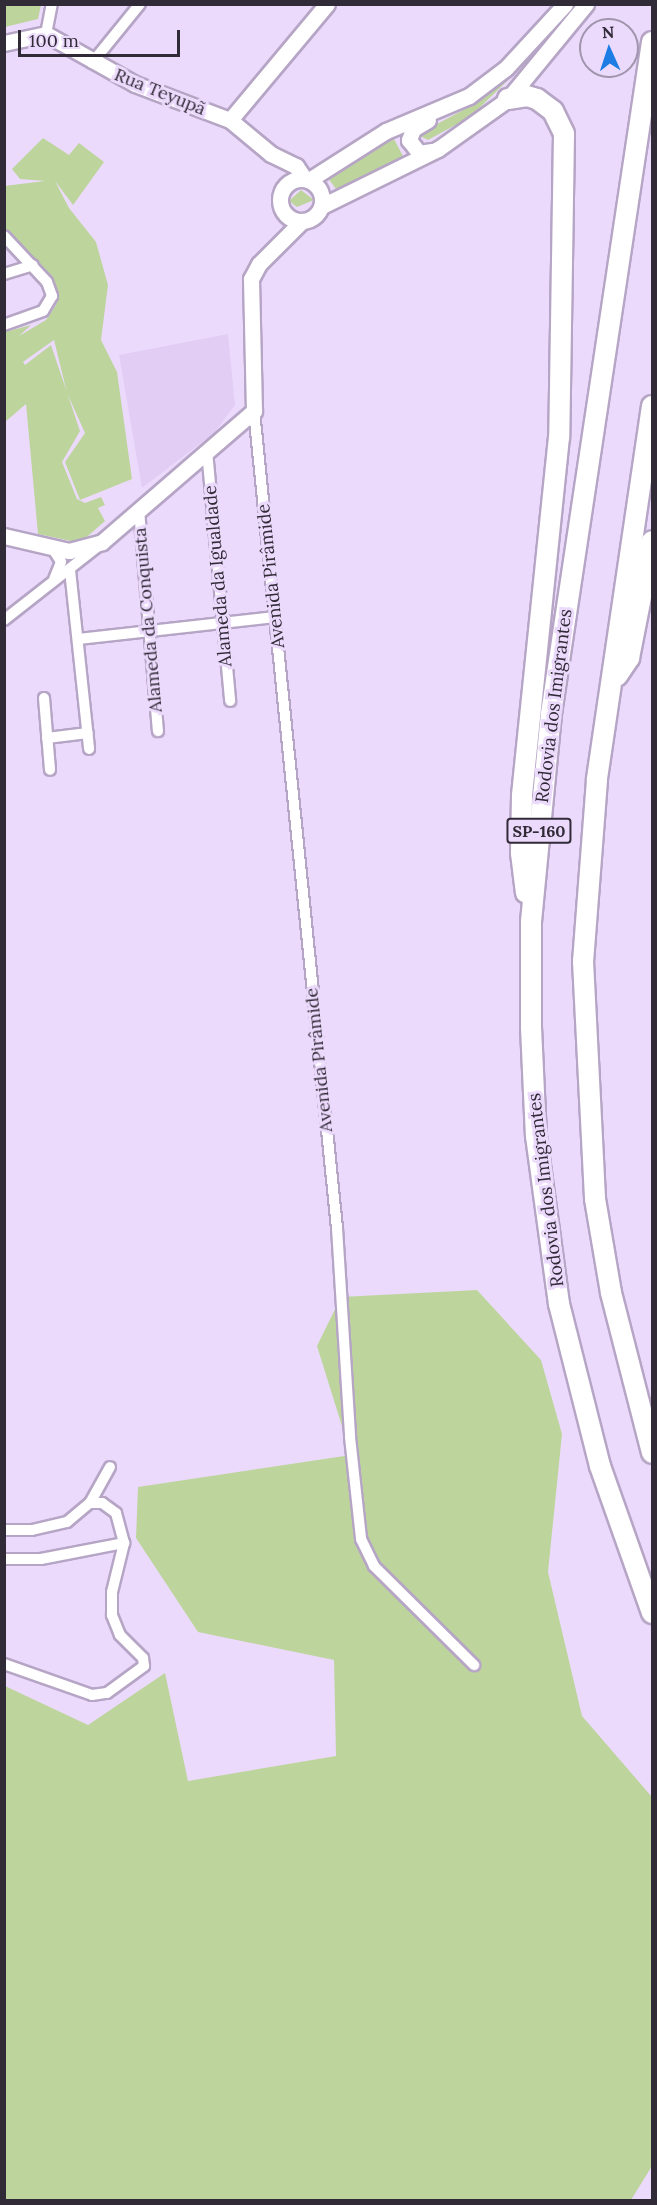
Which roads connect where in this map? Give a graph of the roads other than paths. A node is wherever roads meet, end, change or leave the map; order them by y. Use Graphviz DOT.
graph roads {
  1 [pos="52,4"];
  2 [pos="140,4"];
  3 [pos="327,4"];
  4 [pos="565,4"];
  5 [pos="586,4"];
  6 [pos="46,34"];
  7 [pos="652,42"];
  8 [pos="4,44"];
  9 [pos="92,63"];
  10 [pos="469,96"];
  11 [pos="508,99"];
  12 [pos="230,120"];
  13 [pos="438,149"];
  14 [pos="271,154"];
  15 [pos="306,179"];
  16 [pos="288,184"];
  17 [pos="322,206"];
  18 [pos="286,215"];
  19 [pos="302,221"];
  20 [pos="4,236"];
  21 [pos="281,240"];
  22 [pos="33,265"];
  23 [pos="4,274"];
  24 [pos="4,325"];
  25 [pos="652,406"];
  26 [pos="254,411"];
  27 [pos="207,451"];
  28 [pos="138,510"];
  29 [pos="4,536"];
  30 [pos="102,542"];
  31 [pos="652,542"];
  32 [pos="53,549"];
  33 [pos="70,570"];
  34 [pos="52,582"];
  35 [pos="275,617"];
  36 [pos="4,620"];
  37 [pos="222,623"];
  38 [pos="151,631"];
  39 [pos="79,639"];
  40 [pos="611,686"];
  41 [pos="44,698"];
  42 [pos="230,700"];
  43 [pos="158,731"];
  44 [pos="88,734"];
  45 [pos="47,738"];
  46 [pos="89,749"];
  47 [pos="50,770"];
  48 [pos="531,921"];
  49 [pos="652,1453"];
  50 [pos="110,1467"];
  51 [pos="90,1503"];
  52 [pos="4,1530"];
  53 [pos="124,1543"];
  54 [pos="4,1559"];
  55 [pos="652,1613"];
  56 [pos="4,1664"];
  57 [pos="474,1665"];
  1 -- 6 [label="street"];
  2 -- 9 [label="street"];
  3 -- 12 [label="main road"];
  4 -- 10 [label="main road"];
  5 -- 11 [label="main road"];
  6 -- 8 [label="main road"];
  6 -- 9 [label="main road, Rua Teyupã"];
  7 -- 48 [label="highway, Rodovia dos Imigrantes / SP-160"];
  9 -- 12 [label="main road, Rua Teyupã"];
  10 -- 13 [label="main road"];
  10 -- 15 [label="main road"];
  11 -- 13 [label="main road"];
  11 -- 48 [label="highway"];
  12 -- 14 [label="main road, Rua Teyupã"];
  13 -- 17 [label="main road"];
  14 -- 15 [label="main road, Rua Teyupã"];
  14 -- 16 [label="main road, Rua Teyupã"];
  15 -- 16 [label="main road"];
  15 -- 17 [label="main road"];
  16 -- 18 [label="main road"];
  17 -- 19 [label="main road"];
  18 -- 19 [label="main road"];
  18 -- 21 [label="main road"];
  19 -- 21 [label="main road"];
  20 -- 22 [label="street"];
  21 -- 26 [label="main road"];
  22 -- 23 [label="street"];
  22 -- 24 [label="street"];
  25 -- 40 [label="highway, SP-160"];
  26 -- 27 [label="main road"];
  26 -- 35 [label="street, Avenida Pirâmide"];
  27 -- 28 [label="main road"];
  27 -- 37 [label="street, Alameda da Igualdade"];
  28 -- 30 [label="main road"];
  28 -- 38 [label="street, Alameda da Conquista"];
  29 -- 32 [label="main road"];
  30 -- 32 [label="main road"];
  30 -- 33 [label="street"];
  31 -- 40 [label="highway"];
  32 -- 34 [label="street"];
  33 -- 34 [label="street"];
  33 -- 39 [label="street"];
  34 -- 36 [label="street"];
  35 -- 37 [label="street"];
  35 -- 57 [label="street, Avenida Pirâmide"];
  37 -- 38 [label="street"];
  37 -- 42 [label="street, Alameda da Igualdade"];
  38 -- 39 [label="street"];
  38 -- 43 [label="street, Alameda da Conquista"];
  39 -- 44 [label="street"];
  40 -- 49 [label="highway, SP-160"];
  41 -- 45 [label="street"];
  44 -- 45 [label="street"];
  44 -- 46 [label="street"];
  45 -- 47 [label="street"];
  48 -- 55 [label="highway, Rodovia dos Imigrantes / SP-160"];
  50 -- 51 [label="street"];
  51 -- 52 [label="street"];
  51 -- 53 [label="street"];
  53 -- 54 [label="street"];
  53 -- 56 [label="street"];
}
